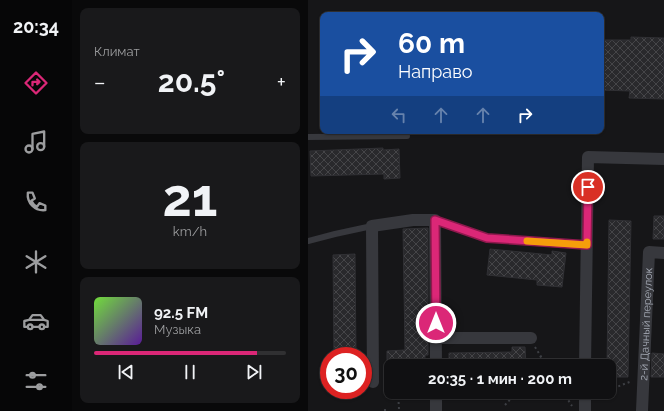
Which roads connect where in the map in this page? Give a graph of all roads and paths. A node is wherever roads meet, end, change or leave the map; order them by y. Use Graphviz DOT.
graph roads {
  1 [pos="407,136"];
  2 [pos="308,137"];
  3 [pos="664,160"];
  4 [pos="435,220"];
  5 [pos="372,226"];
  6 [pos="308,241"];
  7 [pos="587,245"];
  8 [pos="664,252"];
  9 [pos="436,338"];
  10 [pos="530,338"];
  11 [pos="541,356"];
  12 [pos="436,359"];
  13 [pos="539,359"];
  14 [pos="543,359"];
  15 [pos="585,359"];
  16 [pos="644,376"];
  17 [pos="373,382"];
  18 [pos="616,387"];
  19 [pos="398,399"];
  20 [pos="436,399"];
  21 [pos="511,399"];
  22 [pos="568,399"];
  23 [pos="588,399"];
  24 [pos="505,405"];
  25 [pos="572,406"];
  26 [pos="399,410"];
  27 [pos="436,411"];
  28 [pos="584,411"];
  29 [pos="642,411"];
  1 -- 2 [label="lane"];
  3 -- 7 [label="street"];
  4 -- 5 [label="street"];
  4 -- 7 [label="lane"];
  4 -- 9 [label="street"];
  5 -- 6 [label="lane"];
  5 -- 17 [label="street"];
  7 -- 15 [label="street"];
  8 -- 16 [label="street, 2-й Дачный переулок"];
  9 -- 10 [label="street"];
  9 -- 12 [label="street"];
  10 -- 11 [label="path"];
  11 -- 13 [label="path"];
  11 -- 14 [label="path"];
  16 -- 18 [label="path"];
  16 -- 29 [label="street, 2-й Дачный переулок"];
  19 -- 26 [label="path"];
  20 -- 27 [label="street"];
  21 -- 24 [label="path"];
  22 -- 25 [label="path"];
  23 -- 28 [label="street"];
}
